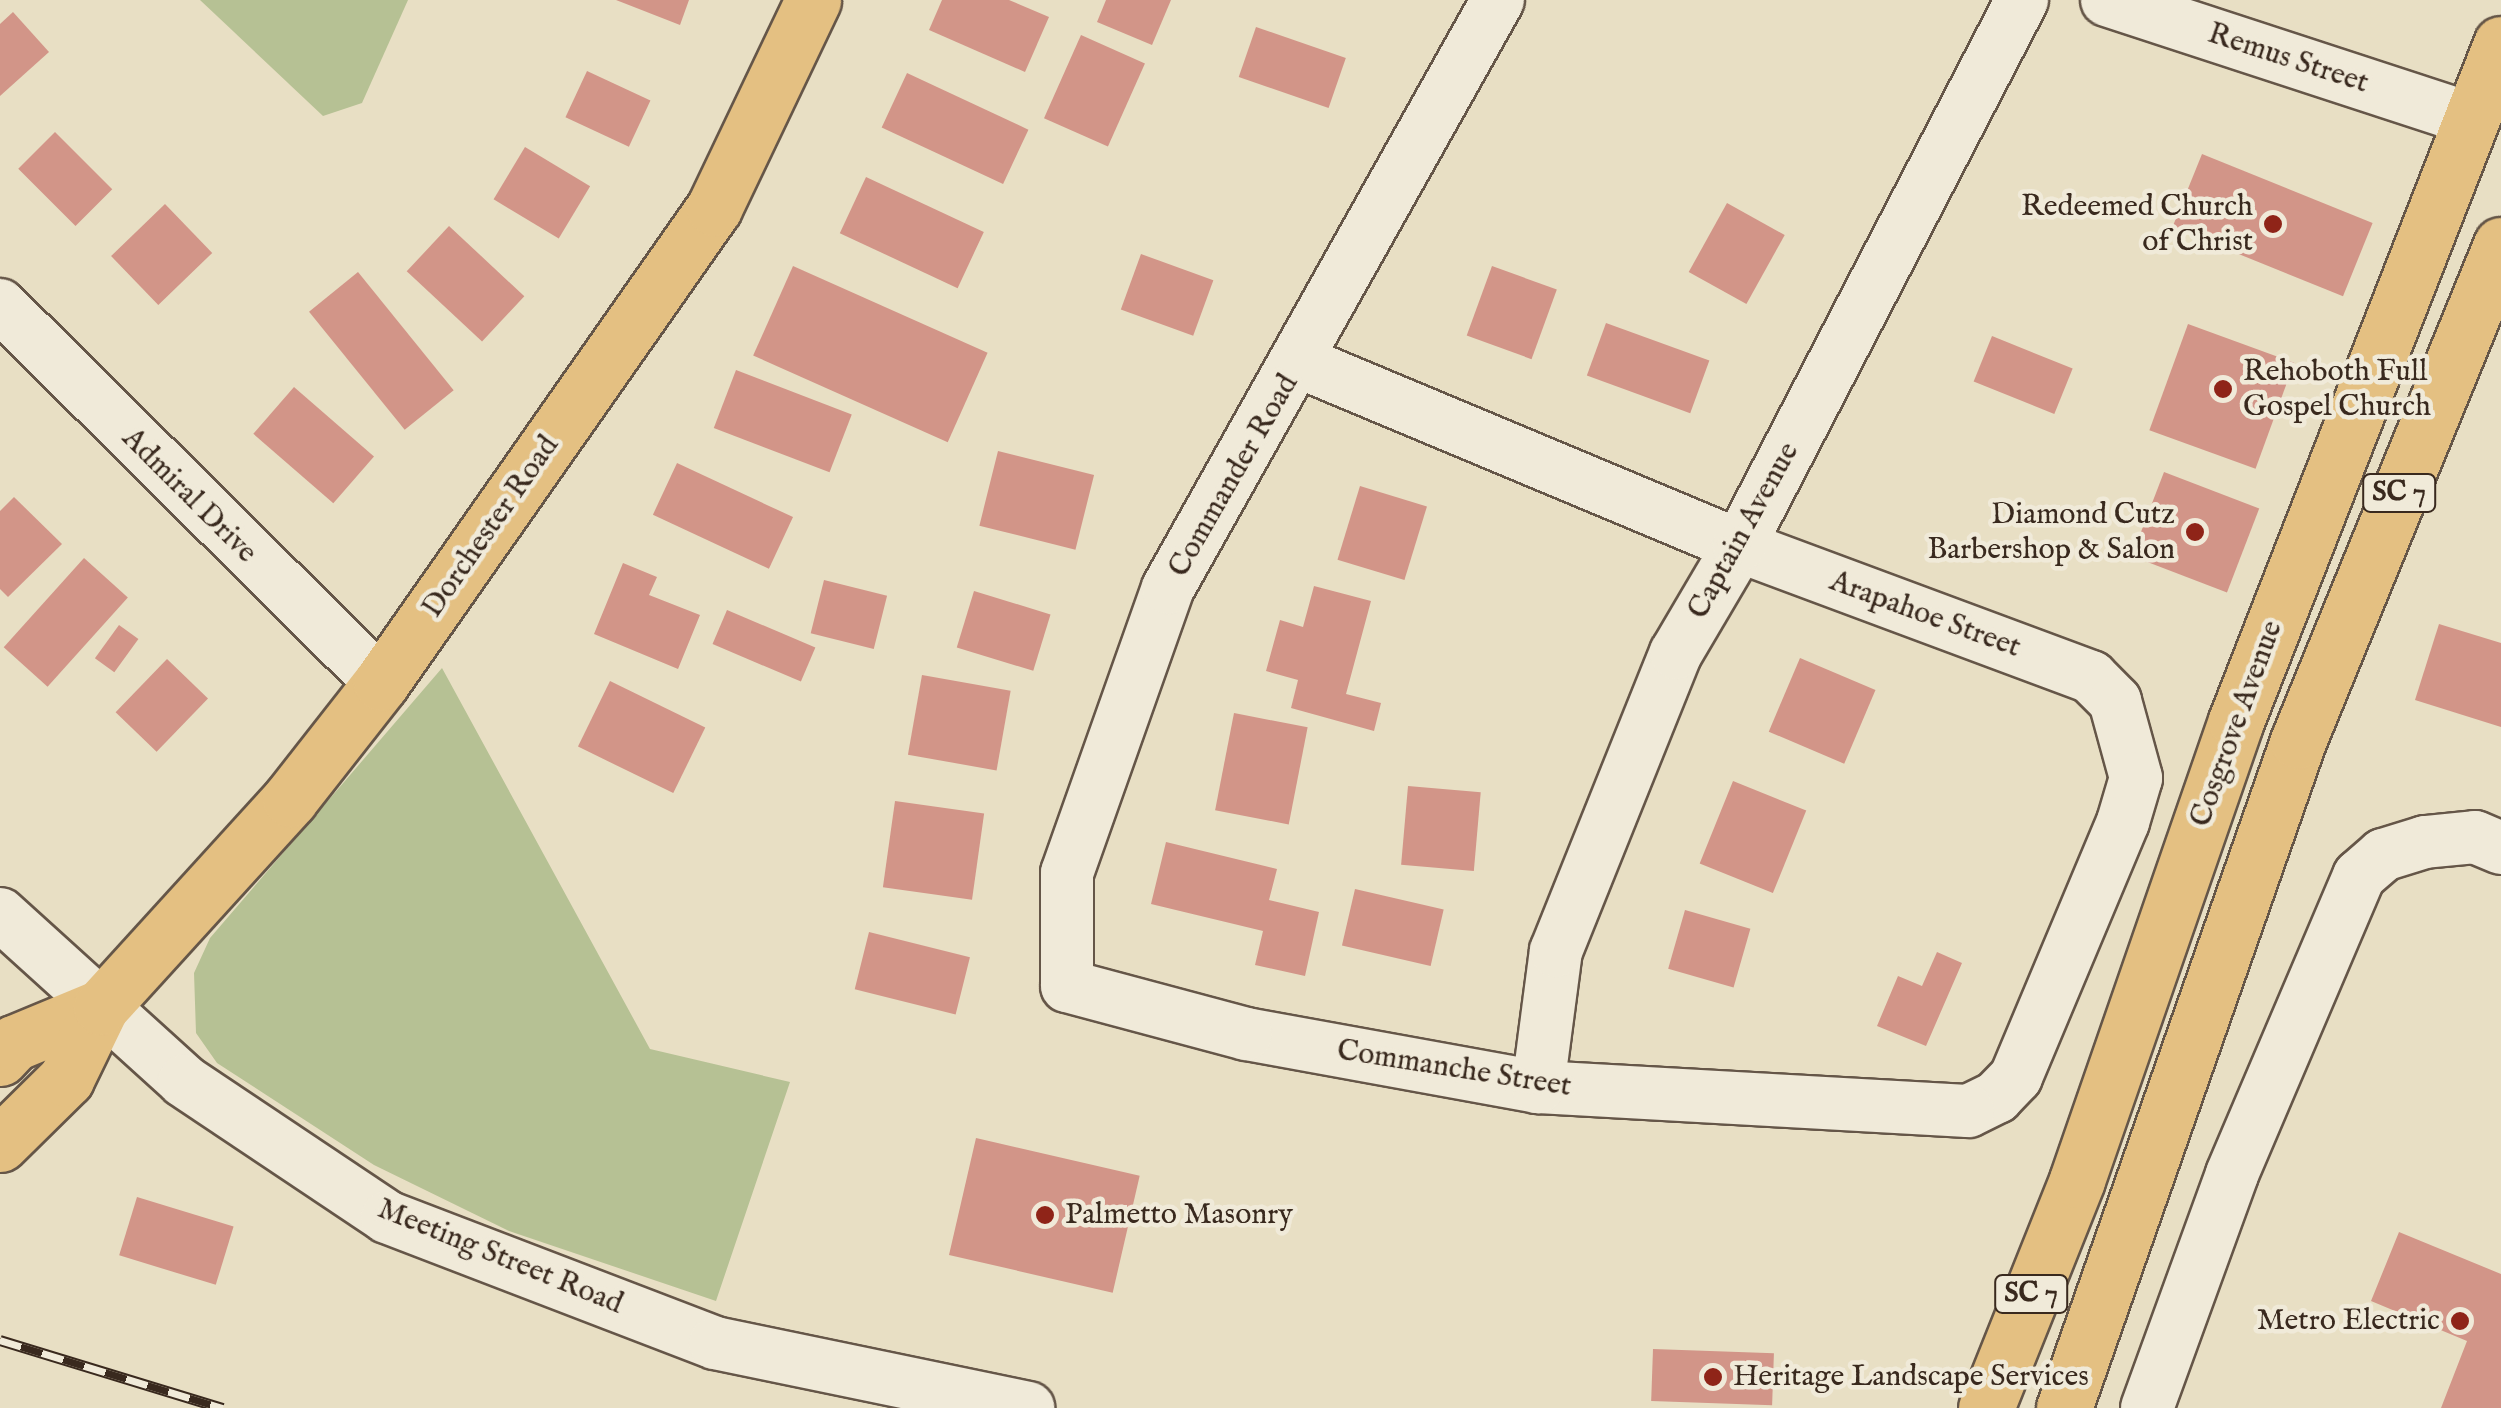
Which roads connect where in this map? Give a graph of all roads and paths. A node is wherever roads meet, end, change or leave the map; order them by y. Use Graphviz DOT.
graph roads {
  1 [pos="813,0"];
  2 [pos="1498,0"];
  3 [pos="2022,0"];
  4 [pos="2107,0"];
  5 [pos="2501,44"];
  6 [pos="2469,118"];
  7 [pos="2501,245"];
  8 [pos="0,305"];
  9 [pos="1300,362"];
  10 [pos="1739,546"];
  11 [pos="382,683"];
  12 [pos="2501,848"];
  13 [pos="0,914"];
  14 [pos="1067,986"];
  15 [pos="101,1008"];
  16 [pos="0,1058"];
  17 [pos="1538,1087"];
  18 [pos="1968,1111"];
  19 [pos="0,1144"];
  20 [pos="1028,1408"];
  21 [pos="1986,1408"];
  22 [pos="2064,1408"];
  23 [pos="2147,1408"];
  1 -- 11 [label="main road, Dorchester Road"];
  2 -- 9 [label="street, Commander Road"];
  3 -- 10 [label="street, Captain Avenue"];
  4 -- 6 [label="street, Remus Street"];
  5 -- 6 [label="main road, Cosgrove Avenue / SC 7"];
  6 -- 21 [label="main road, Cosgrove Avenue / SC 7"];
  7 -- 22 [label="main road, Cosgrove Avenue / SC 7"];
  8 -- 11 [label="street, Admiral Drive"];
  9 -- 10 [label="street, Arapahoe Street"];
  9 -- 14 [label="street, Commander Road"];
  10 -- 17 [label="street, Captain Avenue"];
  10 -- 18 [label="street, Arapahoe Street"];
  11 -- 15 [label="main road, Dorchester Road"];
  12 -- 23 [label="street"];
  13 -- 15 [label="street, Meeting Street Road"];
  14 -- 17 [label="street, Commanche Street"];
  15 -- 16 [label="main road, Dorchester Road"];
  15 -- 19 [label="main road, Dorchester Road"];
  15 -- 20 [label="street, Meeting Street Road"];
  17 -- 18 [label="street, Commanche Street"];
}
